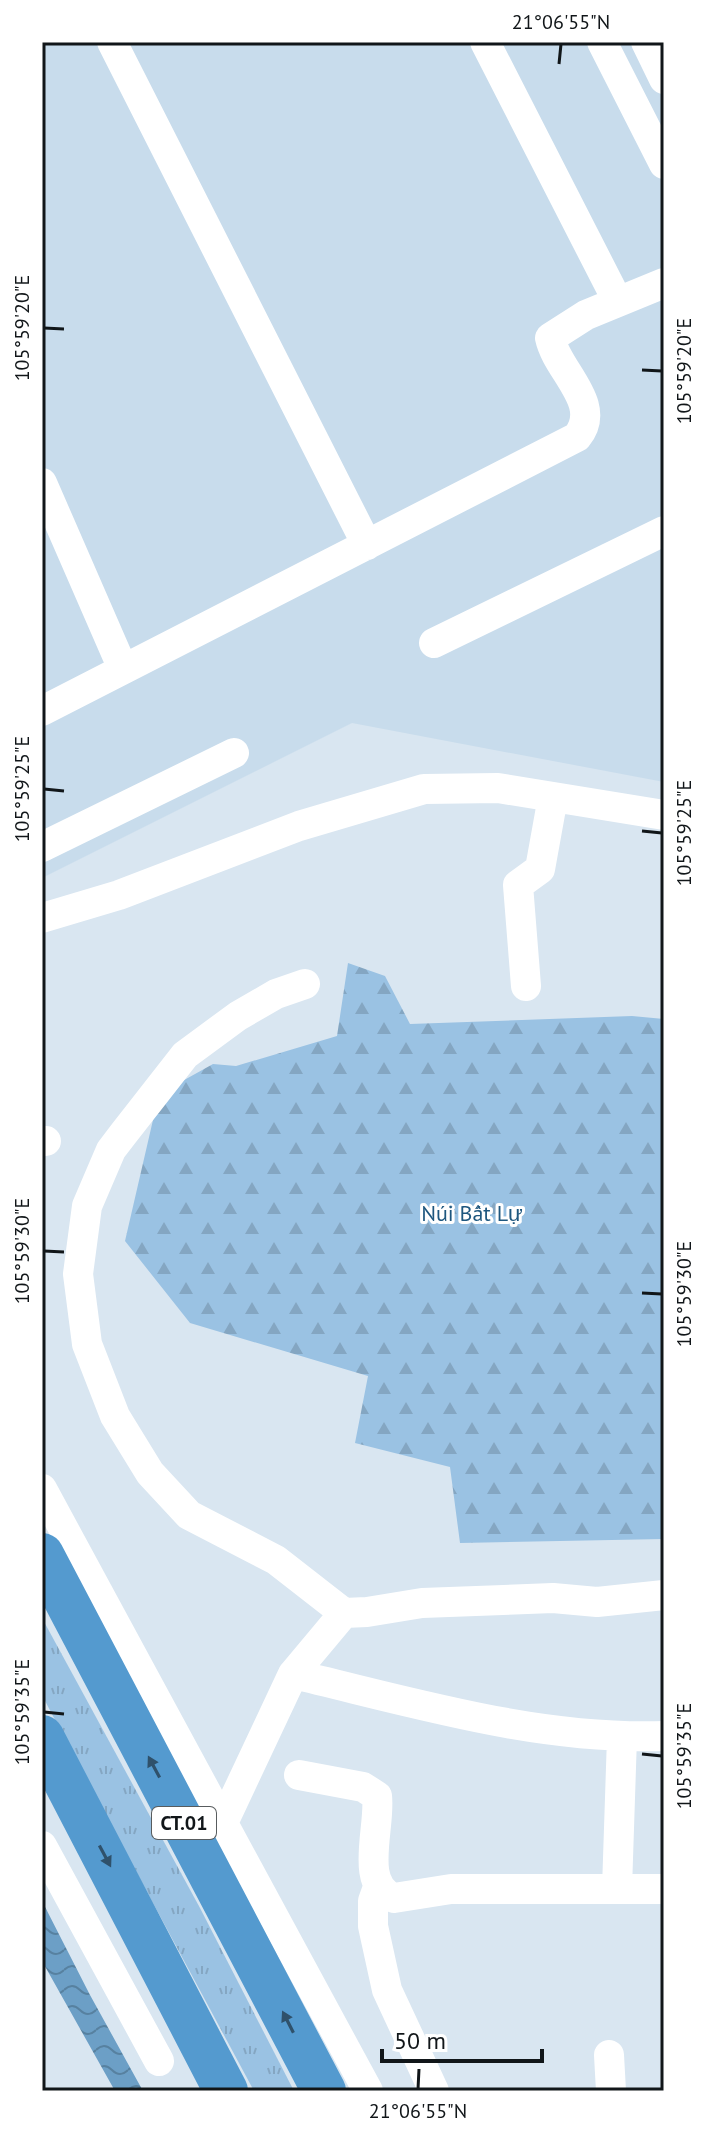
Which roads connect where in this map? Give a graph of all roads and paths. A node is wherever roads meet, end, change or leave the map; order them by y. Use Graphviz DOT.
graph roads {
  1 [pos="112,42"];
  2 [pos="485,42"];
  3 [pos="602,42"];
  4 [pos="646,42"];
  5 [pos="664,79"];
  6 [pos="664,164"];
  7 [pos="664,283"];
  8 [pos="618,302"];
  9 [pos="42,483"];
  10 [pos="664,531"];
  11 [pos="367,545"];
  12 [pos="434,643"];
  13 [pos="123,669"];
  14 [pos="42,711"];
  15 [pos="234,753"];
  16 [pos="553,797"];
  17 [pos="664,815"];
  18 [pos="42,847"];
  19 [pos="42,918"];
  20 [pos="305,984"];
  21 [pos="526,986"];
  22 [pos="42,1489"];
  23 [pos="42,1555"];
  24 [pos="664,1595"];
  25 [pos="344,1613"];
  26 [pos="293,1674"];
  27 [pos="664,1736"];
  28 [pos="42,1737"];
  29 [pos="622,1737"];
  30 [pos="299,1775"];
  31 [pos="222,1825"];
  32 [pos="42,1846"];
  33 [pos="378,1887"];
  34 [pos="617,1889"];
  35 [pos="664,1889"];
  36 [pos="609,2055"];
  37 [pos="159,2061"];
  38 [pos="226,2091"];
  39 [pos="324,2091"];
  40 [pos="368,2091"];
  41 [pos="434,2091"];
  42 [pos="611,2091"];
  1 -- 11 [label="street"];
  2 -- 8 [label="street"];
  3 -- 6 [label="street"];
  4 -- 5 [label="street"];
  7 -- 8 [label="street"];
  8 -- 11 [label="street"];
  9 -- 13 [label="street"];
  10 -- 12 [label="street"];
  11 -- 13 [label="street"];
  13 -- 14 [label="street"];
  15 -- 18 [label="street"];
  16 -- 17 [label="street"];
  16 -- 19 [label="street"];
  16 -- 21 [label="street"];
  20 -- 25 [label="street"];
  22 -- 31 [label="street"];
  39 -- 23 [label="highway, CT.01, one-way"];
  24 -- 25 [label="street"];
  25 -- 26 [label="street"];
  26 -- 29 [label="street"];
  26 -- 31 [label="street"];
  27 -- 29 [label="street"];
  28 -- 38 [label="highway, one-way"];
  29 -- 34 [label="street"];
  30 -- 33 [label="street"];
  31 -- 40 [label="street"];
  32 -- 37 [label="street"];
  33 -- 34 [label="street"];
  33 -- 41 [label="street"];
  34 -- 35 [label="street"];
  36 -- 42 [label="street"];
}
